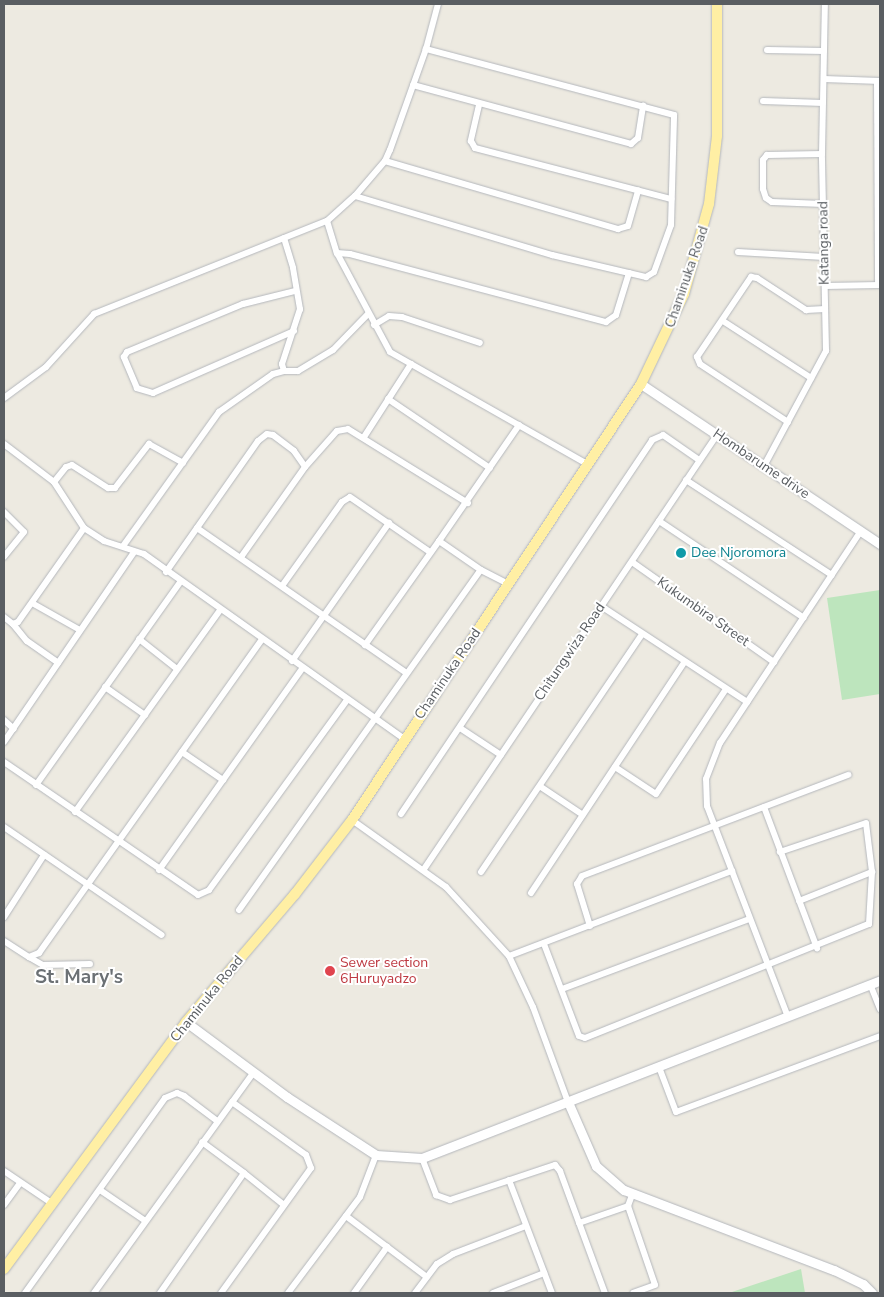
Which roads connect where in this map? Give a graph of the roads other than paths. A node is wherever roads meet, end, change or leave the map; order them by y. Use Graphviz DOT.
graph roads {
  1 [pos="438,4"];
  2 [pos="717,4"];
  3 [pos="825,4"];
  4 [pos="426,49"];
  5 [pos="767,50"];
  6 [pos="824,51"];
  7 [pos="824,79"];
  8 [pos="879,81"];
  9 [pos="413,85"];
  10 [pos="763,101"];
  11 [pos="823,103"];
  12 [pos="479,104"];
  13 [pos="643,105"];
  14 [pos="822,154"];
  15 [pos="385,161"];
  16 [pos="638,190"];
  17 [pos="355,196"];
  18 [pos="671,199"];
  19 [pos="823,204"];
  20 [pos="327,221"];
  21 [pos="284,238"];
  22 [pos="738,252"];
  23 [pos="337,253"];
  24 [pos="824,257"];
  25 [pos="629,273"];
  26 [pos="879,285"];
  27 [pos="825,286"];
  28 [pos="295,291"];
  29 [pos="825,309"];
  30 [pos="368,314"];
  31 [pos="723,321"];
  32 [pos="374,325"];
  33 [pos="294,331"];
  34 [pos="480,343"];
  35 [pos="411,364"];
  36 [pos="284,371"];
  37 [pos="811,378"];
  38 [pos="642,384"];
  39 [pos="4,398"];
  40 [pos="388,399"];
  41 [pos="788,422"];
  42 [pos="519,425"];
  43 [pos="717,435"];
  44 [pos="364,437"];
  45 [pos="4,444"];
  46 [pos="700,460"];
  47 [pos="183,464"];
  48 [pos="589,465"];
  49 [pos="764,466"];
  50 [pos="305,467"];
  51 [pos="490,468"];
  52 [pos="686,480"];
  53 [pos="54,482"];
  54 [pos="468,502"];
  55 [pos="4,512"];
  56 [pos="659,521"];
  57 [pos="389,523"];
  58 [pos="84,528"];
  59 [pos="197,528"];
  60 [pos="861,531"];
  61 [pos="439,541"];
  62 [pos="880,544"];
  63 [pos="123,546"];
  64 [pos="134,552"];
  65 [pos="430,552"];
  66 [pos="241,557"];
  67 [pos="4,558"];
  68 [pos="632,562"];
  69 [pos="481,570"];
  70 [pos="166,572"];
  71 [pos="832,576"];
  72 [pos="180,582"];
  73 [pos="509,584"];
  74 [pos="282,586"];
  75 [pos="32,603"];
  76 [pos="601,606"];
  77 [pos="220,610"];
  78 [pos="323,616"];
  79 [pos="4,617"];
  80 [pos="804,618"];
  81 [pos="13,624"];
  82 [pos="80,630"];
  83 [pos="642,634"];
  84 [pos="139,639"];
  85 [pos="262,639"];
  86 [pos="365,645"];
  87 [pos="292,660"];
  88 [pos="774,662"];
  89 [pos="58,663"];
  90 [pos="684,663"];
  91 [pos="302,669"];
  92 [pos="177,670"];
  93 [pos="405,672"];
  94 [pos="105,687"];
  95 [pos="726,689"];
  96 [pos="347,700"];
  97 [pos="747,702"];
  98 [pos="145,715"];
  99 [pos="374,718"];
  100 [pos="4,720"];
  101 [pos="460,728"];
  102 [pos="14,729"];
  103 [pos="404,740"];
  104 [pos="4,742"];
  105 [pos="182,752"];
  106 [pos="501,755"];
  107 [pos="4,762"];
  108 [pos="615,767"];
  109 [pos="848,774"];
  110 [pos="223,780"];
  111 [pos="36,785"];
  112 [pos="541,787"];
  113 [pos="764,807"];
  114 [pos="75,812"];
  115 [pos="400,814"];
  116 [pos="583,815"];
  117 [pos="352,820"];
  118 [pos="714,826"];
  119 [pos="4,829"];
  120 [pos="117,842"];
  121 [pos="780,852"];
  122 [pos="44,855"];
  123 [pos="424,869"];
  124 [pos="159,870"];
  125 [pos="732,871"];
  126 [pos="481,872"];
  127 [pos="872,872"];
  128 [pos="88,883"];
  129 [pos="531,892"];
  130 [pos="799,901"];
  131 [pos="239,910"];
  132 [pos="4,917"];
  133 [pos="749,919"];
  134 [pos="590,926"];
  135 [pos="162,935"];
  136 [pos="4,940"];
  137 [pos="544,944"];
  138 [pos="817,948"];
  139 [pos="508,956"];
  140 [pos="30,957"];
  141 [pos="90,964"];
  142 [pos="767,967"];
  143 [pos="880,980"];
  144 [pos="870,984"];
  145 [pos="562,989"];
  146 [pos="880,1009"];
  147 [pos="788,1017"];
  148 [pos="186,1022"];
  149 [pos="880,1036"];
  150 [pos="660,1067"];
  151 [pos="254,1072"];
  152 [pos="232,1102"];
  153 [pos="568,1102"];
  154 [pos="217,1121"];
  155 [pos="202,1142"];
  156 [pos="376,1155"];
  157 [pos="422,1158"];
  158 [pos="4,1171"];
  159 [pos="244,1173"];
  160 [pos="509,1180"];
  161 [pos="20,1183"];
  162 [pos="100,1190"];
  163 [pos="632,1194"];
  164 [pos="52,1204"];
  165 [pos="4,1205"];
  166 [pos="284,1205"];
  167 [pos="628,1206"];
  168 [pos="346,1216"];
  169 [pos="144,1220"];
  170 [pos="579,1223"];
  171 [pos="526,1226"];
  172 [pos="387,1247"];
  173 [pos="4,1269"];
  174 [pos="544,1273"];
  175 [pos="427,1277"];
  176 [pos="25,1293"];
  177 [pos="94,1293"];
  178 [pos="160,1293"];
  179 [pos="221,1293"];
  180 [pos="288,1293"];
  181 [pos="354,1293"];
  182 [pos="415,1293"];
  183 [pos="493,1293"];
  184 [pos="552,1293"];
  185 [pos="605,1293"];
  186 [pos="633,1293"];
  187 [pos="872,1293"];
  1 -- 4 [label="street"];
  2 -- 38 [label="main road, Chaminuka Road"];
  3 -- 6 [label="street, Katanga road"];
  4 -- 9 [label="street"];
  4 -- 13 [label="street"];
  5 -- 6 [label="street"];
  6 -- 7 [label="street, Katanga road"];
  7 -- 8 [label="street"];
  7 -- 11 [label="street, Katanga road"];
  8 -- 26 [label="street"];
  9 -- 12 [label="street"];
  9 -- 15 [label="street"];
  10 -- 11 [label="street"];
  11 -- 14 [label="street, Katanga road"];
  12 -- 13 [label="street"];
  12 -- 16 [label="street"];
  13 -- 18 [label="street"];
  14 -- 19 [label="street, Katanga road"];
  14 -- 19 [label="street"];
  15 -- 16 [label="street"];
  15 -- 17 [label="street"];
  16 -- 18 [label="street"];
  17 -- 20 [label="street"];
  17 -- 25 [label="street"];
  18 -- 25 [label="street"];
  19 -- 24 [label="street, Katanga road"];
  20 -- 21 [label="street"];
  20 -- 23 [label="street"];
  21 -- 28 [label="street"];
  21 -- 39 [label="street"];
  22 -- 24 [label="street"];
  23 -- 25 [label="street"];
  23 -- 30 [label="street"];
  24 -- 27 [label="street, Katanga road"];
  26 -- 27 [label="street"];
  27 -- 29 [label="street, Katanga road"];
  28 -- 33 [label="street"];
  28 -- 33 [label="street"];
  29 -- 31 [label="street"];
  29 -- 37 [label="street, Katanga road"];
  30 -- 32 [label="street"];
  30 -- 36 [label="street"];
  31 -- 37 [label="street"];
  31 -- 41 [label="street"];
  32 -- 34 [label="street"];
  32 -- 35 [label="street"];
  33 -- 36 [label="street"];
  35 -- 40 [label="street"];
  35 -- 42 [label="street"];
  36 -- 47 [label="street"];
  37 -- 41 [label="street, Katanga road"];
  38 -- 43 [label="street, Hombarume drive"];
  38 -- 48 [label="main road, Chaminuka Road"];
  40 -- 44 [label="street"];
  40 -- 51 [label="street"];
  41 -- 49 [label="street, Katanga road"];
  42 -- 48 [label="street"];
  42 -- 51 [label="street"];
  43 -- 46 [label="street, Chitungwiza Road"];
  43 -- 49 [label="street, Hombarume drive"];
  44 -- 50 [label="street"];
  44 -- 54 [label="street"];
  45 -- 53 [label="street"];
  46 -- 52 [label="street, Chitungwiza Road"];
  46 -- 101 [label="street"];
  47 -- 53 [label="street"];
  47 -- 63 [label="street"];
  48 -- 73 [label="main road, Chaminuka Road"];
  49 -- 60 [label="street, Hombarume drive"];
  50 -- 59 [label="street"];
  50 -- 66 [label="street"];
  51 -- 54 [label="street"];
  52 -- 56 [label="street, Chitungwiza Road"];
  52 -- 71 [label="street"];
  53 -- 58 [label="street"];
  54 -- 61 [label="street"];
  55 -- 67 [label="street"];
  56 -- 68 [label="street, Chitungwiza Road"];
  56 -- 80 [label="street"];
  57 -- 65 [label="street"];
  57 -- 74 [label="street"];
  57 -- 78 [label="street"];
  58 -- 63 [label="street"];
  58 -- 75 [label="street"];
  59 -- 66 [label="street"];
  59 -- 70 [label="street"];
  60 -- 62 [label="street, Hombarume drive"];
  60 -- 71 [label="street"];
  61 -- 65 [label="street"];
  61 -- 69 [label="street"];
  63 -- 64 [label="street"];
  64 -- 70 [label="street"];
  64 -- 82 [label="street"];
  65 -- 86 [label="street"];
  66 -- 74 [label="street"];
  68 -- 76 [label="street, Chitungwiza Road"];
  68 -- 88 [label="street, Kukumbira Street"];
  69 -- 73 [label="street"];
  69 -- 93 [label="street"];
  70 -- 72 [label="street"];
  71 -- 80 [label="street"];
  72 -- 77 [label="street"];
  72 -- 84 [label="street"];
  73 -- 103 [label="main road, Chaminuka Road"];
  74 -- 78 [label="street"];
  75 -- 81 [label="street"];
  75 -- 82 [label="street"];
  76 -- 83 [label="street"];
  76 -- 106 [label="street, Chitungwiza Road"];
  77 -- 85 [label="street"];
  77 -- 92 [label="street"];
  78 -- 86 [label="street"];
  78 -- 87 [label="street"];
  79 -- 81 [label="street"];
  80 -- 88 [label="street"];
  81 -- 89 [label="street"];
  82 -- 89 [label="street"];
  83 -- 90 [label="street"];
  83 -- 112 [label="street"];
  84 -- 92 [label="street"];
  84 -- 94 [label="street"];
  85 -- 87 [label="street"];
  85 -- 105 [label="street"];
  86 -- 93 [label="street"];
  87 -- 91 [label="street"];
  88 -- 97 [label="street"];
  89 -- 102 [label="street"];
  90 -- 95 [label="street"];
  90 -- 108 [label="street"];
  91 -- 96 [label="street"];
  91 -- 110 [label="street"];
  92 -- 98 [label="street"];
  93 -- 99 [label="street"];
  94 -- 98 [label="street"];
  94 -- 111 [label="street"];
  95 -- 97 [label="street"];
  95 -- 108 [label="street"];
  96 -- 99 [label="street"];
  96 -- 124 [label="street"];
  97 -- 118 [label="street"];
  98 -- 114 [label="street"];
  99 -- 103 [label="street"];
  99 -- 131 [label="street"];
  100 -- 102 [label="street"];
  101 -- 106 [label="street"];
  101 -- 115 [label="street"];
  102 -- 104 [label="street"];
  103 -- 117 [label="main road, Chaminuka Road"];
  105 -- 110 [label="street"];
  105 -- 120 [label="street"];
  106 -- 123 [label="street, Chitungwiza Road"];
  107 -- 111 [label="street"];
  108 -- 116 [label="street"];
  109 -- 113 [label="street"];
  110 -- 124 [label="street"];
  111 -- 114 [label="street"];
  112 -- 116 [label="street"];
  112 -- 126 [label="street"];
  113 -- 118 [label="street"];
  113 -- 121 [label="street"];
  114 -- 120 [label="street"];
  116 -- 129 [label="street"];
  117 -- 123 [label="street"];
  117 -- 148 [label="main road, Chaminuka Road"];
  118 -- 125 [label="street"];
  118 -- 134 [label="street"];
  119 -- 122 [label="street"];
  120 -- 124 [label="street"];
  120 -- 128 [label="street"];
  121 -- 127 [label="street"];
  121 -- 130 [label="street"];
  122 -- 128 [label="street"];
  122 -- 132 [label="street"];
  123 -- 139 [label="street"];
  125 -- 133 [label="street"];
  125 -- 134 [label="street"];
  127 -- 130 [label="street"];
  127 -- 138 [label="street"];
  128 -- 135 [label="street"];
  128 -- 140 [label="street"];
  130 -- 138 [label="street"];
  133 -- 142 [label="street"];
  133 -- 145 [label="street"];
  134 -- 137 [label="street"];
  136 -- 140 [label="street"];
  137 -- 139 [label="street"];
  137 -- 145 [label="street"];
  138 -- 142 [label="street"];
  139 -- 153 [label="street"];
  140 -- 141 [label="street"];
  142 -- 145 [label="street"];
  142 -- 147 [label="street"];
  143 -- 144 [label="street"];
  144 -- 146 [label="street"];
  144 -- 147 [label="street"];
  147 -- 150 [label="street"];
  148 -- 151 [label="street"];
  148 -- 164 [label="main road, Chaminuka Road"];
  149 -- 150 [label="street"];
  150 -- 153 [label="street"];
  151 -- 152 [label="street"];
  151 -- 156 [label="street"];
  152 -- 154 [label="street"];
  152 -- 166 [label="street"];
  153 -- 157 [label="street"];
  153 -- 163 [label="street"];
  154 -- 155 [label="street"];
  154 -- 162 [label="street"];
  155 -- 159 [label="street"];
  155 -- 169 [label="street"];
  156 -- 157 [label="street"];
  156 -- 168 [label="street"];
  157 -- 160 [label="street"];
  158 -- 161 [label="street"];
  159 -- 166 [label="street"];
  159 -- 178 [label="street"];
  160 -- 170 [label="street"];
  160 -- 171 [label="street"];
  161 -- 164 [label="street"];
  161 -- 165 [label="street"];
  162 -- 169 [label="street"];
  162 -- 176 [label="street"];
  163 -- 167 [label="street"];
  163 -- 187 [label="street"];
  164 -- 173 [label="main road, Chaminuka Road"];
  166 -- 179 [label="street"];
  167 -- 170 [label="street"];
  167 -- 186 [label="street"];
  168 -- 172 [label="street"];
  168 -- 180 [label="street"];
  169 -- 177 [label="street"];
  170 -- 185 [label="street"];
  171 -- 174 [label="street"];
  171 -- 175 [label="street"];
  172 -- 175 [label="street"];
  172 -- 181 [label="street"];
  174 -- 183 [label="street"];
  174 -- 184 [label="street"];
  175 -- 182 [label="street"];
}
